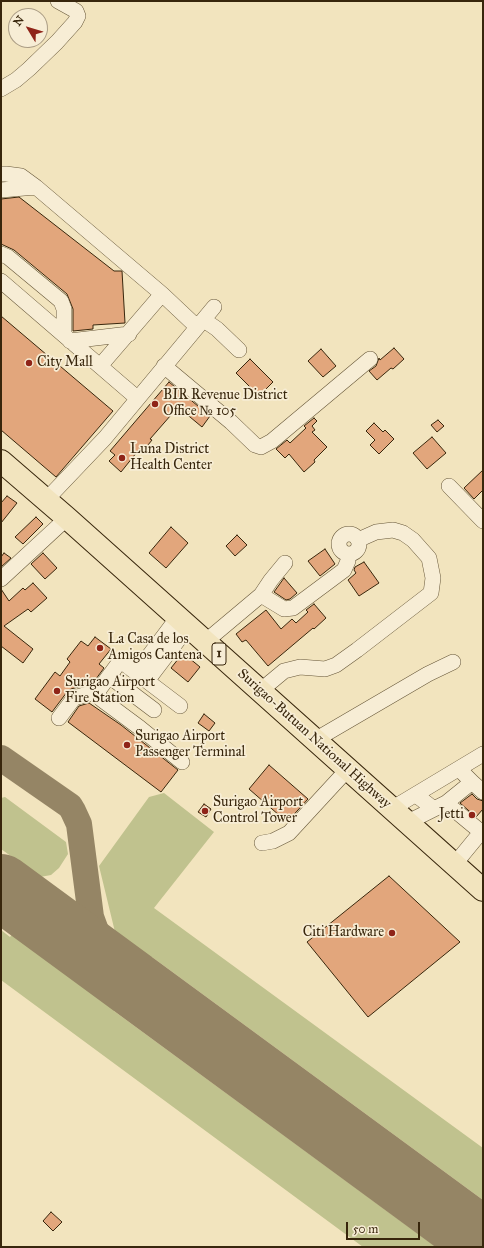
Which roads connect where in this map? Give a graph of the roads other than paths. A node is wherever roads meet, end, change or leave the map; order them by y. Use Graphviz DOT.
graph roads {
  1 [pos="58,1"];
  2 [pos="1,89"];
  3 [pos="1,174"];
  4 [pos="36,187"];
  5 [pos="1,190"];
  6 [pos="1,254"];
  7 [pos="1,280"];
  8 [pos="162,294"];
  9 [pos="214,307"];
  10 [pos="200,324"];
  11 [pos="129,334"];
  12 [pos="67,338"];
  13 [pos="239,350"];
  14 [pos="370,359"];
  15 [pos="100,366"];
  16 [pos="164,366"];
  17 [pos="137,398"];
  18 [pos="1,461"];
  19 [pos="449,486"];
  20 [pos="46,500"];
  21 [pos="480,511"];
  22 [pos="67,518"];
  23 [pos="285,563"];
  24 [pos="1,579"];
  25 [pos="261,595"];
  26 [pos="183,622"];
  27 [pos="205,642"];
  28 [pos="453,662"];
  29 [pos="109,676"];
  30 [pos="142,677"];
  31 [pos="98,691"];
  32 [pos="260,691"];
  33 [pos="166,695"];
  34 [pos="180,706"];
  35 [pos="154,710"];
  36 [pos="59,718"];
  37 [pos="140,728"];
  38 [pos="315,740"];
  39 [pos="483,754"];
  40 [pos="182,762"];
  41 [pos="348,769"];
  42 [pos="460,769"];
  43 [pos="478,787"];
  44 [pos="416,795"];
  45 [pos="440,806"];
  46 [pos="400,815"];
  47 [pos="482,831"];
  48 [pos="262,843"];
  49 [pos="454,865"];
  50 [pos="483,890"];
  1 -- 2 [label="street"];
  3 -- 4 [label="street"];
  4 -- 5 [label="street"];
  4 -- 8 [label="street"];
  6 -- 12 [label="street"];
  7 -- 12 [label="street"];
  8 -- 10 [label="street"];
  8 -- 11 [label="street"];
  9 -- 10 [label="street"];
  10 -- 13 [label="street"];
  10 -- 16 [label="street"];
  11 -- 12 [label="street"];
  11 -- 15 [label="street"];
  12 -- 15 [label="street"];
  14 -- 16 [label="street"];
  15 -- 17 [label="street"];
  16 -- 17 [label="street"];
  17 -- 20 [label="street"];
  18 -- 20 [label="highway, Surigao-Butuan National Highway / 1"];
  19 -- 21 [label="street"];
  20 -- 22 [label="highway, Surigao-Butuan National Highway / 1"];
  22 -- 24 [label="street"];
  22 -- 26 [label="highway, Surigao-Butuan National Highway / 1"];
  23 -- 25 [label="street"];
  25 -- 27 [label="street"];
  25 -- 32 [label="street"];
  26 -- 27 [label="highway, Surigao-Butuan National Highway / 1"];
  26 -- 30 [label="street"];
  27 -- 32 [label="highway, Surigao-Butuan National Highway / 1"];
  28 -- 38 [label="street"];
  29 -- 30 [label="street"];
  29 -- 31 [label="street"];
  29 -- 35 [label="street"];
  30 -- 33 [label="street"];
  31 -- 36 [label="street"];
  31 -- 37 [label="street"];
  32 -- 38 [label="highway, Surigao-Butuan National Highway / 1"];
  33 -- 34 [label="street"];
  33 -- 35 [label="street"];
  35 -- 37 [label="street"];
  37 -- 40 [label="street"];
  38 -- 41 [label="highway, Surigao-Butuan National Highway / 1"];
  39 -- 42 [label="street"];
  41 -- 46 [label="highway, Surigao-Butuan National Highway / 1"];
  41 -- 48 [label="street"];
  42 -- 43 [label="street"];
  42 -- 44 [label="street"];
  43 -- 45 [label="street"];
  44 -- 45 [label="street"];
  44 -- 46 [label="street"];
  45 -- 46 [label="street"];
  45 -- 47 [label="street"];
  46 -- 49 [label="highway, Surigao-Butuan National Highway / 1"];
  47 -- 49 [label="street"];
  49 -- 50 [label="highway, Surigao-Butuan National Highway / 1"];
}
